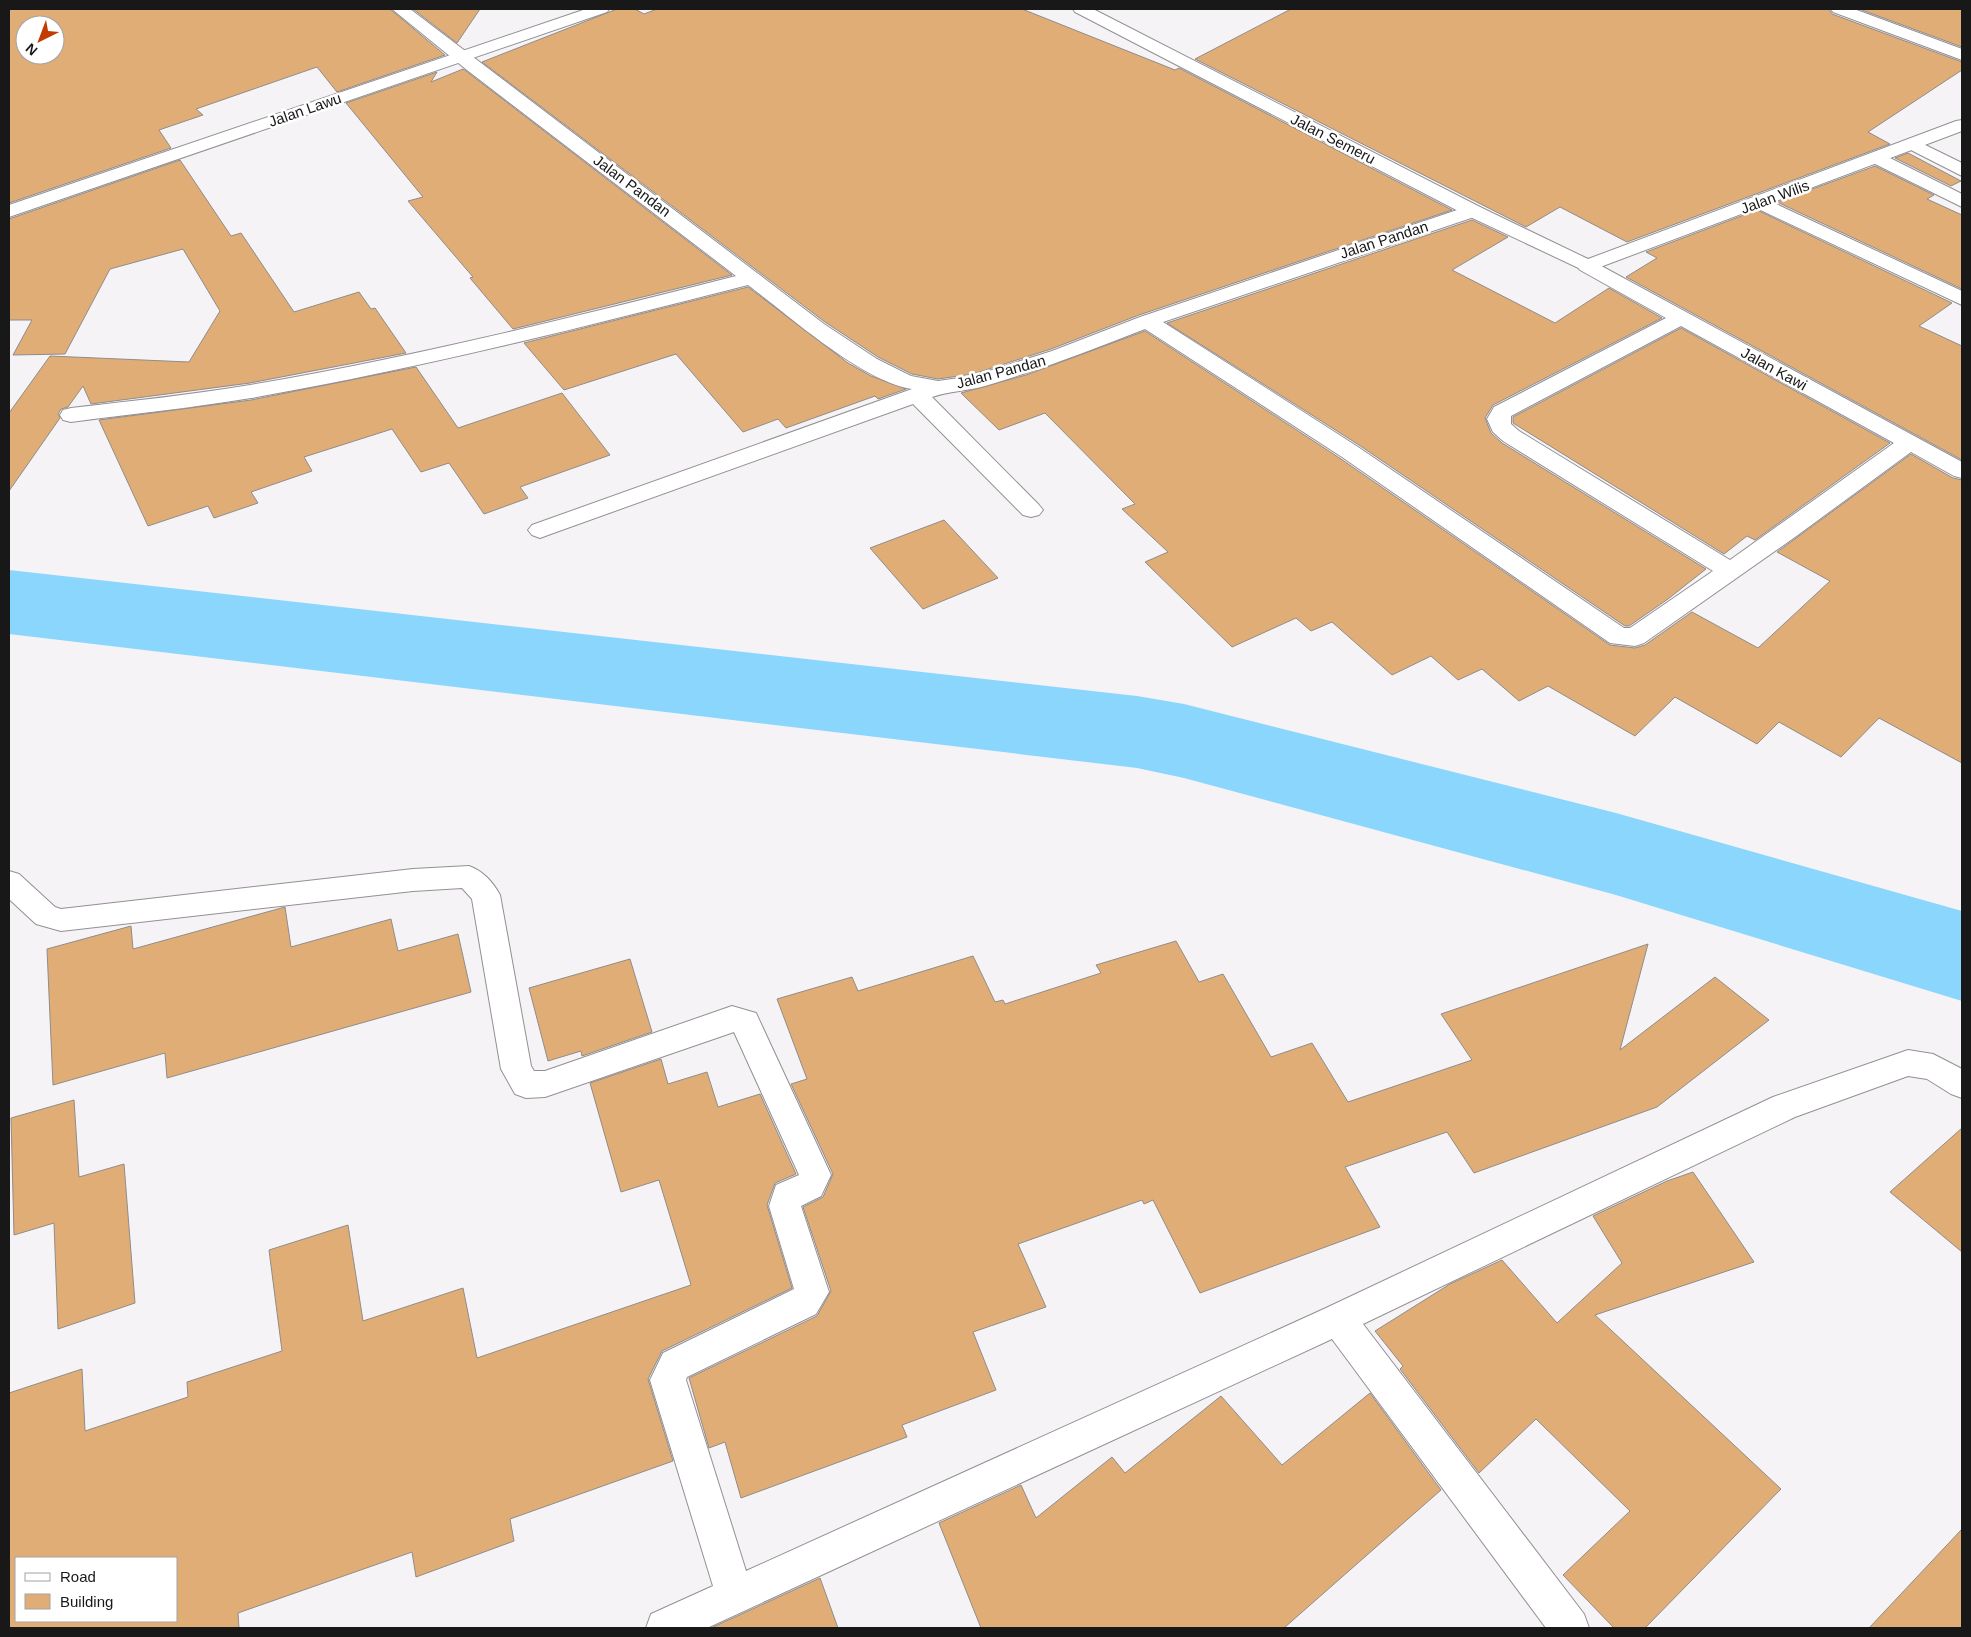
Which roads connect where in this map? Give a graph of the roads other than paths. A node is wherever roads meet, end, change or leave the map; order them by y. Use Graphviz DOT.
graph roads {
  1 [pos="400,9"];
  2 [pos="601,9"];
  3 [pos="1081,9"];
  4 [pos="1839,9"];
  5 [pos="1962,55"];
  6 [pos="461,57"];
  7 [pos="1962,125"];
  8 [pos="1913,144"];
  9 [pos="1878,158"];
  10 [pos="1962,170"];
  11 [pos="1962,201"];
  12 [pos="1759,202"];
  13 [pos="9,211"];
  14 [pos="1473,211"];
  15 [pos="1587,266"];
  16 [pos="753,278"];
  17 [pos="1962,299"];
  18 [pos="1681,318"];
  19 [pos="1147,320"];
  20 [pos="938,387"];
  21 [pos="917,395"];
  22 [pos="71,415"];
  23 [pos="1909,443"];
  24 [pos="1962,471"];
  25 [pos="1031,510"];
  26 [pos="540,530"];
  27 [pos="1730,572"];
  28 [pos="9,882"];
  29 [pos="1962,1085"];
  30 [pos="1338,1319"];
  31 [pos="735,1596"];
  32 [pos="665,1628"];
  33 [pos="1570,1628"];
  1 -- 6 [label="street, Jalan Pandan"];
  2 -- 6 [label="street, Jalan Lawu"];
  3 -- 14 [label="street, Jalan Semeru"];
  4 -- 5 [label="street"];
  6 -- 13 [label="street, Jalan Lawu"];
  6 -- 16 [label="street, Jalan Pandan"];
  7 -- 8 [label="street, Jalan Wilis"];
  8 -- 9 [label="street, Jalan Wilis"];
  8 -- 10 [label="street"];
  9 -- 11 [label="street"];
  9 -- 12 [label="street, Jalan Wilis"];
  12 -- 15 [label="street, Jalan Wilis"];
  12 -- 17 [label="street"];
  14 -- 15 [label="street, Jalan Semeru"];
  14 -- 19 [label="street, Jalan Pandan"];
  15 -- 18 [label="street, Jalan Kawi"];
  16 -- 20 [label="street, Jalan Pandan"];
  16 -- 22 [label="street"];
  18 -- 23 [label="street, Jalan Kawi"];
  18 -- 27 [label="street"];
  19 -- 20 [label="street, Jalan Pandan"];
  19 -- 27 [label="street"];
  20 -- 21 [label="street"];
  21 -- 25 [label="street"];
  21 -- 26 [label="street"];
  23 -- 24 [label="street, Jalan Kawi"];
  23 -- 27 [label="street"];
  28 -- 31 [label="street"];
  29 -- 30 [label="street"];
  30 -- 31 [label="street"];
  30 -- 33 [label="street"];
  31 -- 32 [label="street"];
}
